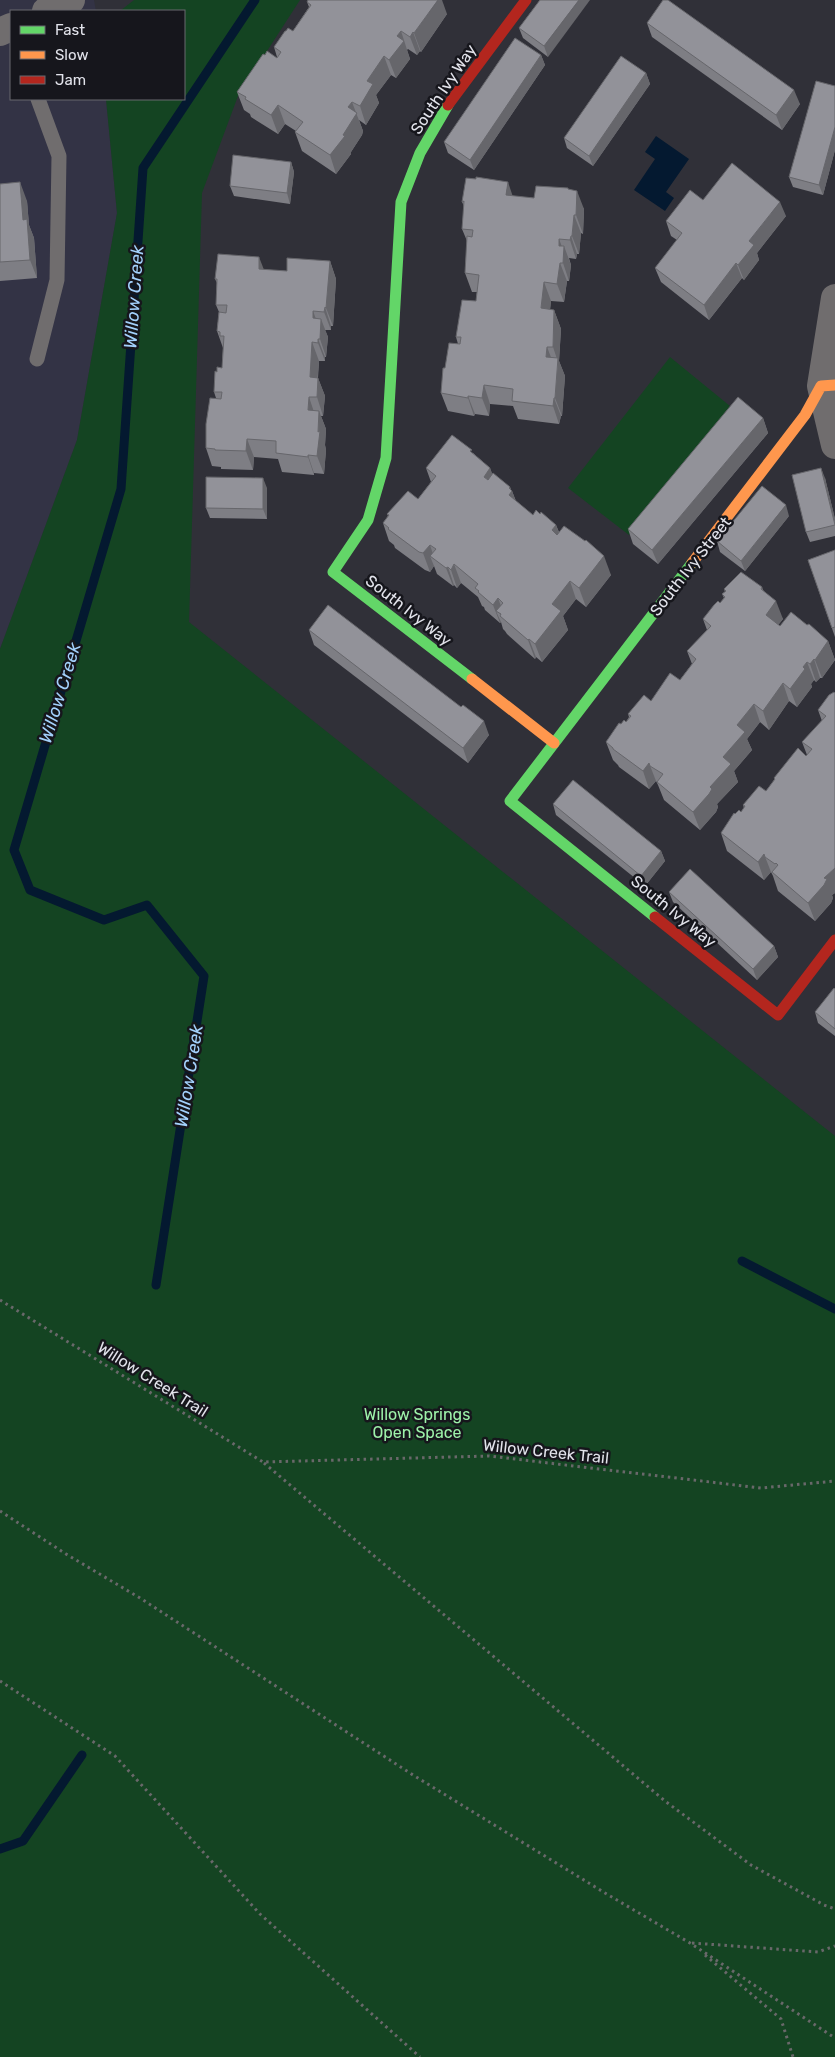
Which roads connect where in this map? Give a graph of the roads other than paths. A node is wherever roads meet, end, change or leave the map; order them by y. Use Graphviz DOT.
graph roads {
  1 [pos="71,0"];
  2 [pos="526,0"];
  3 [pos="48,10"];
  4 [pos="38,100"];
  5 [pos="835,298"];
  6 [pos="37,359"];
  7 [pos="828,385"];
  8 [pos="835,445"];
  9 [pos="554,743"];
  10 [pos="835,940"];
  1 -- 3 [label="street"];
  2 -- 9 [label="street, South Ivy Way"];
  4 -- 6 [label="lane"];
  5 -- 7 [label="street, South Ivy Street"];
  7 -- 8 [label="street, South Ivy Street"];
  7 -- 9 [label="street, South Ivy Street"];
  9 -- 10 [label="street, South Ivy Way"];
}
